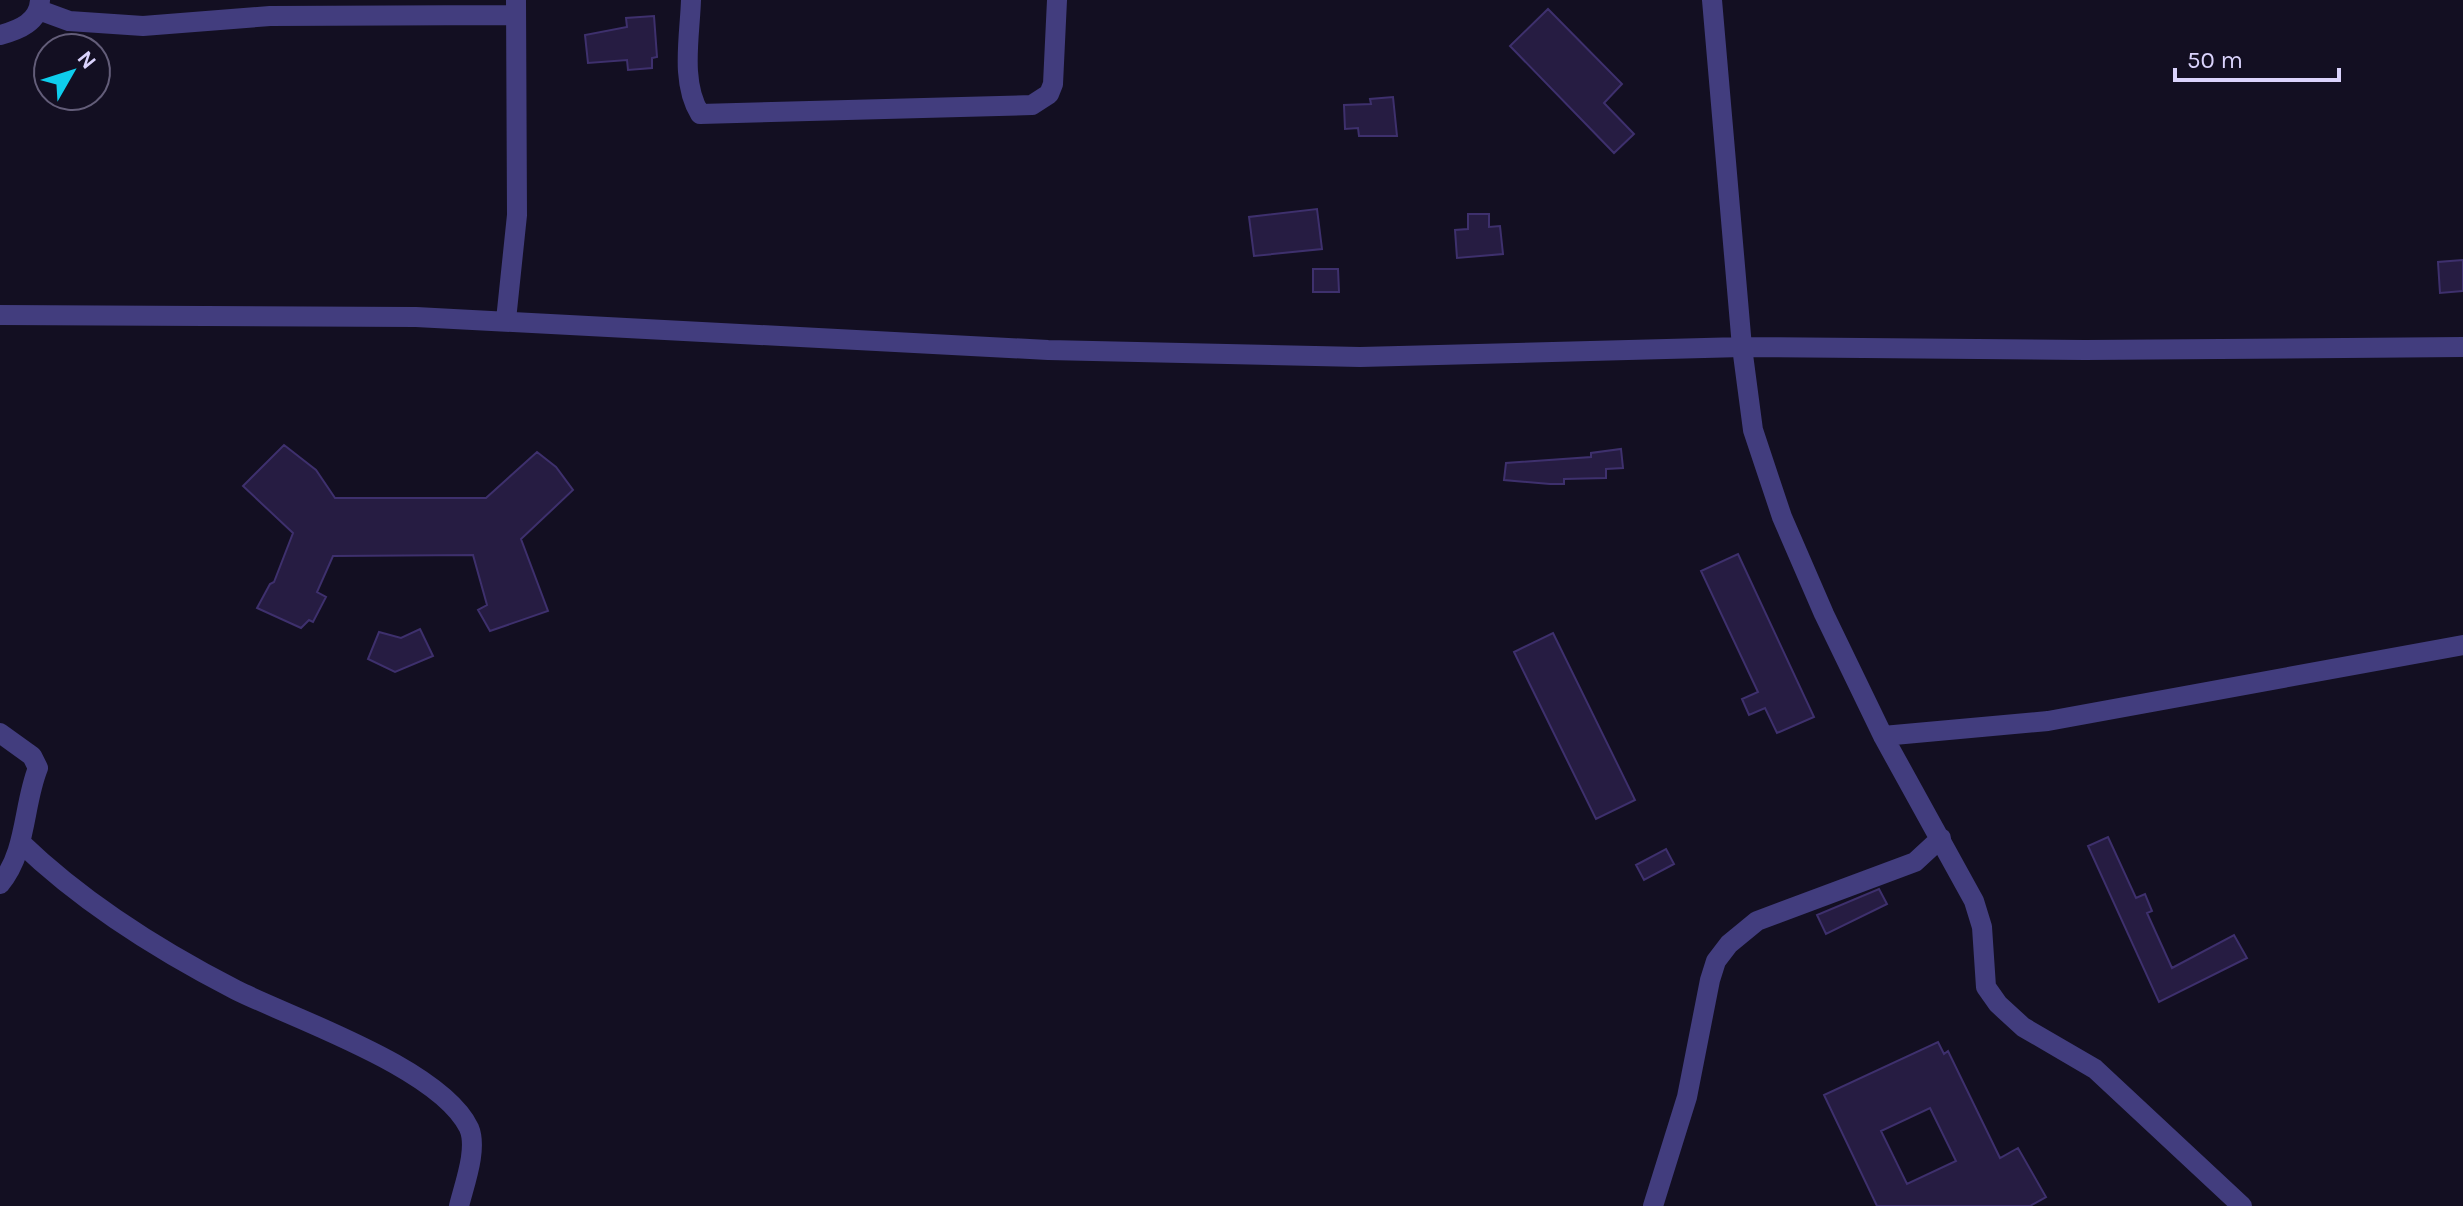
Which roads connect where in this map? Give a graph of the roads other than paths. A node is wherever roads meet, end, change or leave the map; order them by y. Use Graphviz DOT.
graph roads {
  1 [pos="691,0"];
  2 [pos="1057,0"];
  3 [pos="1712,0"];
  4 [pos="39,5"];
  5 [pos="515,8"];
  6 [pos="0,35"];
  7 [pos="0,315"];
  8 [pos="506,320"];
  9 [pos="1742,347"];
  10 [pos="2463,347"];
  11 [pos="2463,645"];
  12 [pos="0,733"];
  13 [pos="1883,736"];
  14 [pos="1941,838"];
  15 [pos="20,842"];
  16 [pos="0,884"];
  17 [pos="1655,1205"];
  18 [pos="459,1206"];
  19 [pos="2242,1206"];
  1 -- 2 [label="street"];
  3 -- 9 [label="street"];
  4 -- 5 [label="street"];
  4 -- 6 [label="street"];
  5 -- 8 [label="street"];
  7 -- 8 [label="street"];
  8 -- 9 [label="street"];
  9 -- 10 [label="street"];
  9 -- 13 [label="street"];
  11 -- 13 [label="street"];
  12 -- 15 [label="street"];
  13 -- 14 [label="street"];
  14 -- 17 [label="street"];
  14 -- 19 [label="street"];
  15 -- 16 [label="street"];
  15 -- 18 [label="street"];
}
